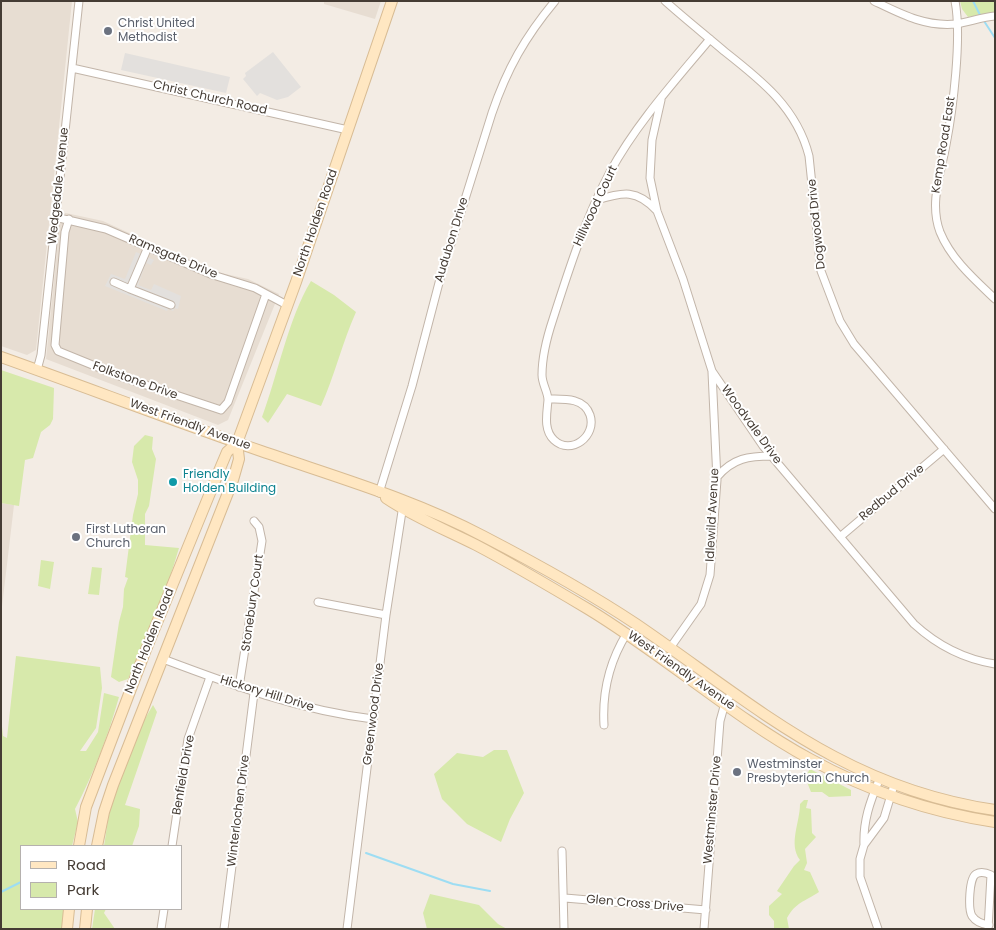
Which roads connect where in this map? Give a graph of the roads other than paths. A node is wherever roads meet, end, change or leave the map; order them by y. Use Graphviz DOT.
graph roads {
  1 [pos="79,1"];
  2 [pos="392,1"];
  3 [pos="555,1"];
  4 [pos="665,1"];
  5 [pos="874,1"];
  6 [pos="955,1"];
  7 [pos="995,16"];
  8 [pos="958,24"];
  9 [pos="710,39"];
  10 [pos="72,68"];
  11 [pos="661,100"];
  12 [pos="348,130"];
  13 [pos="597,200"];
  14 [pos="657,211"];
  15 [pos="55,217"];
  16 [pos="68,219"];
  17 [pos="148,247"];
  18 [pos="114,282"];
  19 [pos="130,289"];
  20 [pos="266,294"];
  21 [pos="995,299"];
  22 [pos="171,305"];
  23 [pos="288,305"];
  24 [pos="1,357"];
  25 [pos="37,370"];
  26 [pos="712,372"];
  27 [pos="548,399"];
  28 [pos="237,443"];
  29 [pos="944,449"];
  30 [pos="772,456"];
  31 [pos="717,477"];
  32 [pos="379,493"];
  33 [pos="403,504"];
  34 [pos="995,508"];
  35 [pos="254,521"];
  36 [pos="840,537"];
  37 [pos="318,602"];
  38 [pos="386,615"];
  39 [pos="627,633"];
  40 [pos="670,648"];
  41 [pos="163,659"];
  42 [pos="995,664"];
  43 [pos="210,677"];
  44 [pos="239,687"];
  45 [pos="254,693"];
  46 [pos="732,693"];
  47 [pos="725,703"];
  48 [pos="373,719"];
  49 [pos="604,725"];
  50 [pos="879,780"];
  51 [pos="894,785"];
  52 [pos="875,791"];
  53 [pos="890,796"];
  54 [pos="995,810"];
  55 [pos="995,822"];
  56 [pos="864,844"];
  57 [pos="79,845"];
  58 [pos="97,845"];
  59 [pos="172,845"];
  60 [pos="562,851"];
  61 [pos="565,898"];
  62 [pos="70,910"];
  63 [pos="87,910"];
  64 [pos="164,910"];
  65 [pos="706,910"];
  66 [pos="988,927"];
  67 [pos="67,929"];
  68 [pos="84,929"];
  69 [pos="161,929"];
  70 [pos="224,929"];
  71 [pos="347,929"];
  72 [pos="564,929"];
  73 [pos="704,929"];
  74 [pos="878,929"];
  1 -- 10 [label="street, Wedgedale Avenue"];
  2 -- 12 [label="main road, North Holden Road"];
  3 -- 32 [label="street, Audubon Drive"];
  4 -- 9 [label="street, Dogwood Drive"];
  5 -- 8 [label="street"];
  6 -- 8 [label="street, Kemp Road East"];
  7 -- 8 [label="street"];
  8 -- 21 [label="street, Kemp Road East"];
  9 -- 11 [label="street, Hillwood Court"];
  9 -- 29 [label="street, Dogwood Drive"];
  10 -- 12 [label="street, Christ Church Road"];
  10 -- 15 [label="street, Wedgedale Avenue"];
  11 -- 13 [label="street, Hillwood Court"];
  11 -- 14 [label="street, Woodvale Drive"];
  12 -- 23 [label="main road, North Holden Road"];
  13 -- 14 [label="street"];
  13 -- 27 [label="street, Hillwood Court"];
  14 -- 26 [label="street, Woodvale Drive"];
  15 -- 16 [label="street, Ramsgate Drive"];
  15 -- 25 [label="street, Wedgedale Avenue"];
  16 -- 17 [label="street, Ramsgate Drive"];
  16 -- 20 [label="street, Folkstone Drive"];
  17 -- 19 [label="street"];
  17 -- 20 [label="street, Ramsgate Drive"];
  18 -- 19 [label="street"];
  19 -- 22 [label="street"];
  20 -- 23 [label="street, Ramsgate Drive"];
  23 -- 28 [label="main road, North Holden Road"];
  24 -- 25 [label="main road, West Friendly Avenue"];
  25 -- 28 [label="main road, West Friendly Avenue"];
  26 -- 30 [label="street, Woodvale Drive"];
  26 -- 31 [label="street, Idlewild Avenue"];
  27 -- 27 [label="street, Hillwood Court"];
  28 -- 32 [label="main road, West Friendly Avenue"];
  28 -- 41 [label="main road, North Holden Road"];
  28 -- 57 [label="main road, North Holden Road"];
  29 -- 34 [label="street, Dogwood Drive"];
  29 -- 36 [label="street, Redbud Drive"];
  30 -- 31 [label="street"];
  30 -- 36 [label="street, Woodvale Drive"];
  31 -- 40 [label="street, Idlewild Avenue"];
  32 -- 33 [label="main road, West Friendly Avenue"];
  33 -- 38 [label="street, Greenwood Drive"];
  33 -- 39 [label="main road, West Friendly Avenue"];
  33 -- 40 [label="main road, West Friendly Avenue"];
  35 -- 44 [label="street, Stonebury Court"];
  36 -- 42 [label="street, Woodvale Drive"];
  37 -- 38 [label="street"];
  38 -- 48 [label="street, Greenwood Drive"];
  39 -- 47 [label="main road, West Friendly Avenue"];
  39 -- 49 [label="street"];
  40 -- 46 [label="main road, West Friendly Avenue"];
  41 -- 43 [label="street, Hickory Hill Drive"];
  41 -- 58 [label="main road, North Holden Road"];
  43 -- 44 [label="street, Hickory Hill Drive"];
  43 -- 59 [label="street, Benfield Drive"];
  44 -- 45 [label="street, Hickory Hill Drive"];
  45 -- 48 [label="street, Hickory Hill Drive"];
  45 -- 70 [label="street, Winterlochen Drive"];
  46 -- 47 [label="street, Westminster Drive"];
  46 -- 50 [label="main road, West Friendly Avenue"];
  47 -- 52 [label="main road, West Friendly Avenue"];
  47 -- 65 [label="street, Westminster Drive"];
  48 -- 71 [label="street, Greenwood Drive"];
  50 -- 51 [label="main road, West Friendly Avenue"];
  50 -- 52 [label="street"];
  51 -- 53 [label="street"];
  51 -- 54 [label="main road, West Friendly Avenue"];
  52 -- 53 [label="main road, West Friendly Avenue"];
  52 -- 56 [label="street"];
  53 -- 55 [label="main road, West Friendly Avenue"];
  53 -- 56 [label="street"];
  56 -- 74 [label="street"];
  60 -- 61 [label="street"];
  61 -- 65 [label="street, Glen Cross Drive"];
  61 -- 72 [label="street"];
  62 -- 67 [label="main road"];
  63 -- 68 [label="main road"];
  64 -- 69 [label="street"];
  65 -- 73 [label="street, Westminster Drive"];
  66 -- 66 [label="street"];
}
